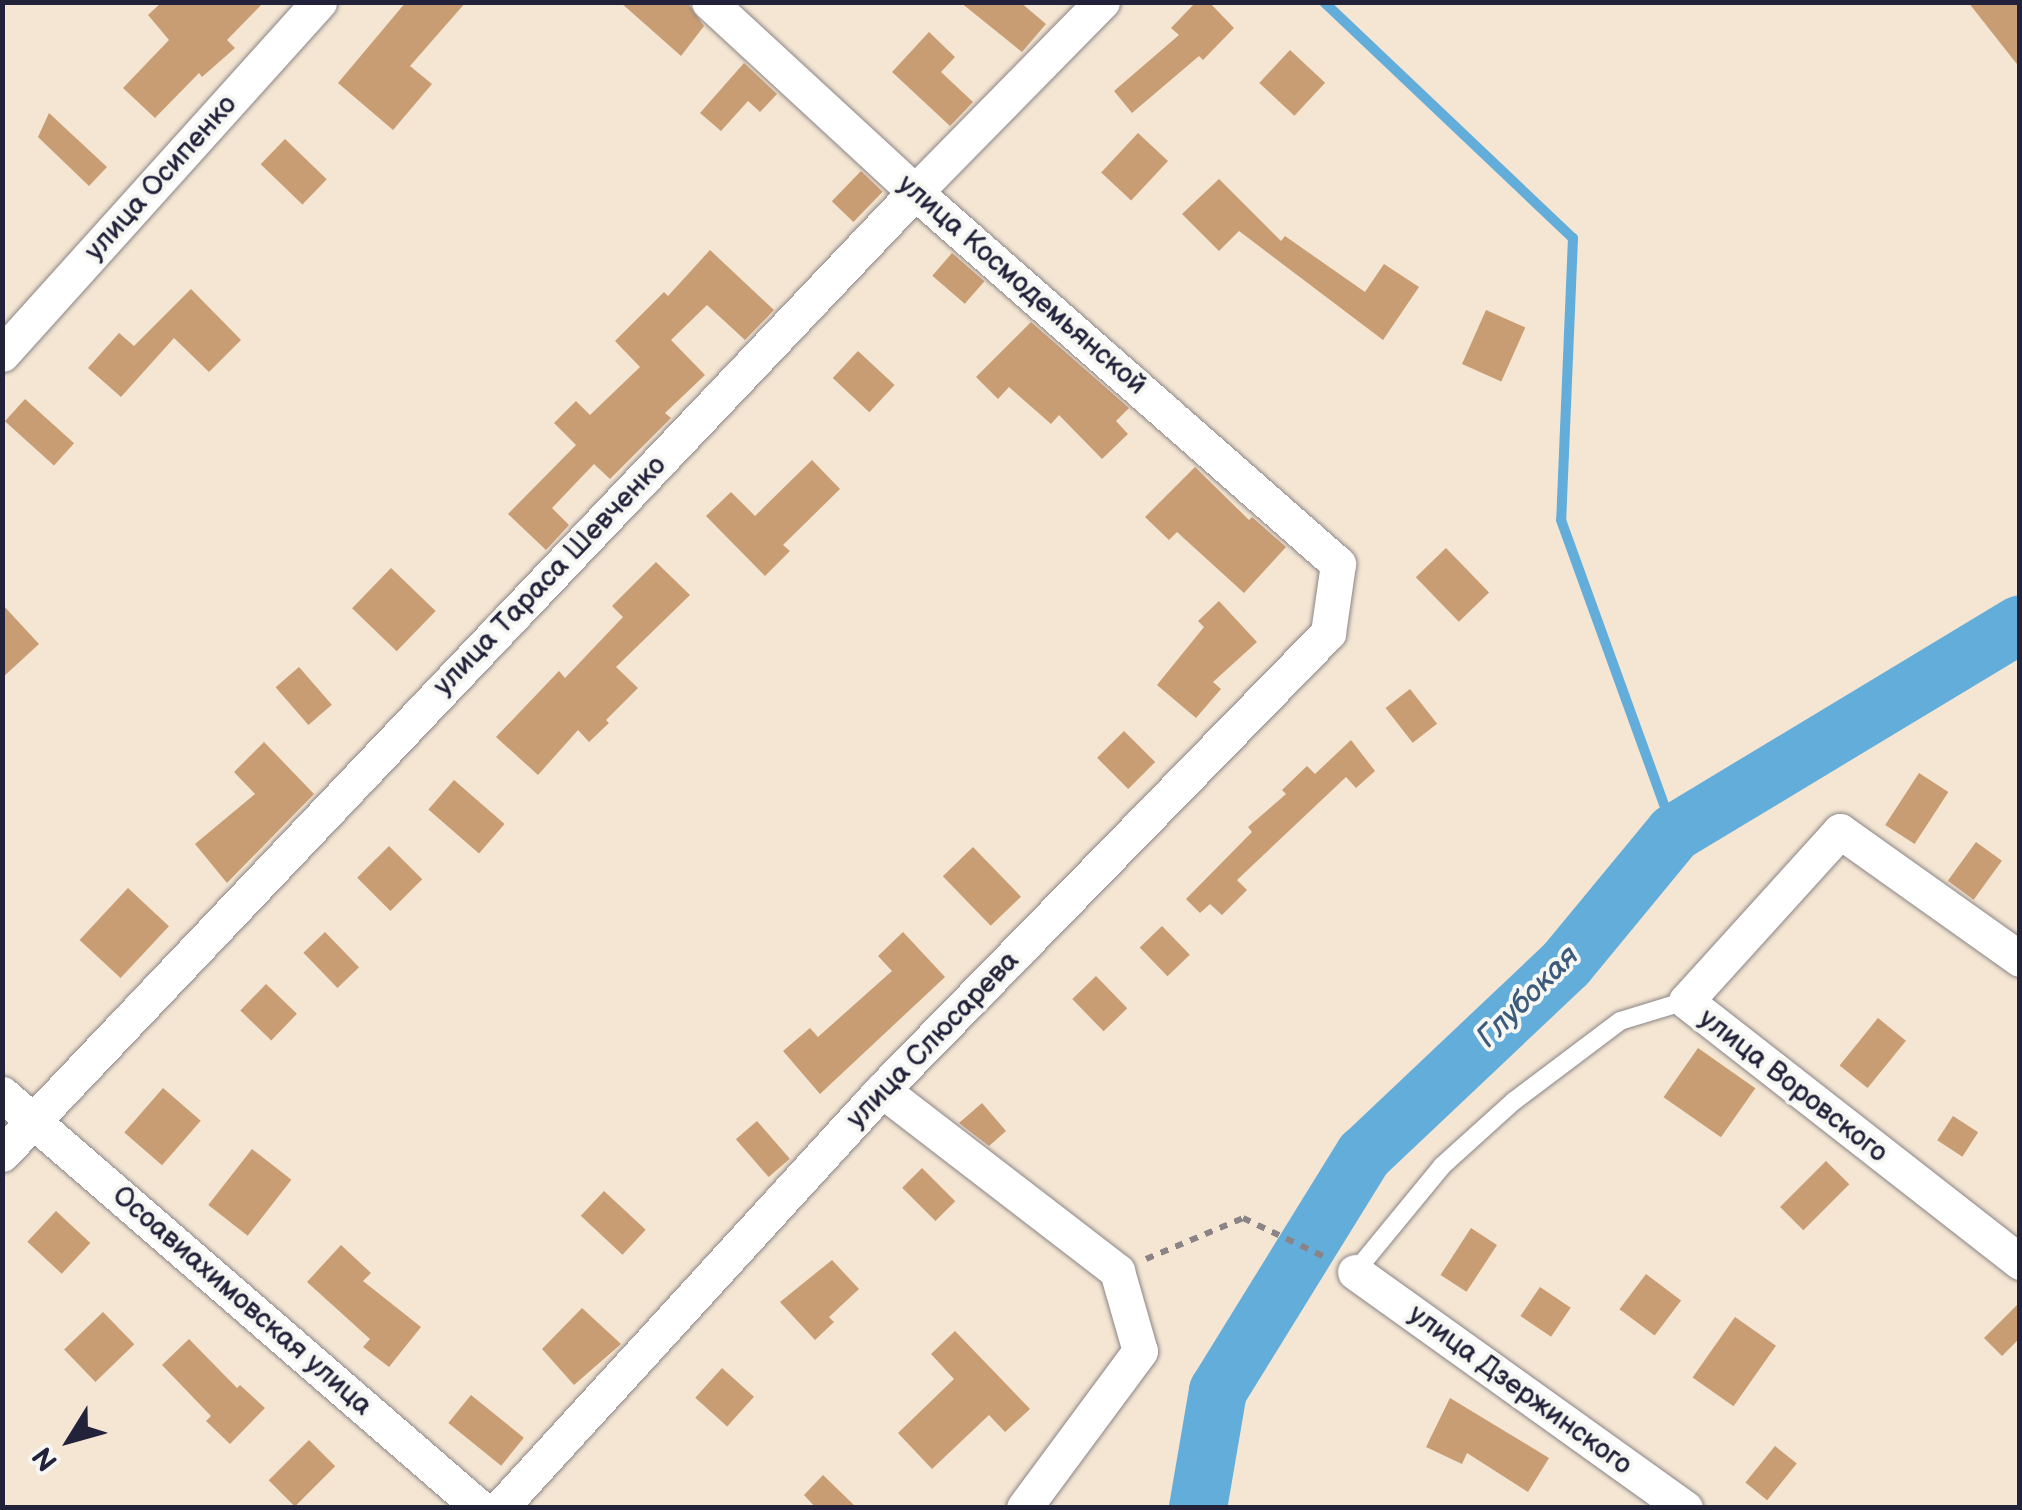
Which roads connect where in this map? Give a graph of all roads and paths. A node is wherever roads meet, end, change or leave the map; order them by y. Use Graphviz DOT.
graph roads {
  1 [pos="319,2"];
  2 [pos="709,2"];
  3 [pos="1102,2"];
  4 [pos="915,192"];
  5 [pos="2,354"];
  6 [pos="1338,564"];
  7 [pos="2020,958"];
  8 [pos="1686,1002"];
  9 [pos="882,1090"];
  10 [pos="2,1094"];
  11 [pos="33,1120"];
  12 [pos="2,1154"];
  13 [pos="2020,1262"];
  14 [pos="1117,1271"];
  15 [pos="1355,1272"];
  16 [pos="480,1508"];
  17 [pos="500,1508"];
  18 [pos="1024,1508"];
  19 [pos="1685,1508"];
  1 -- 5 [label="street, улица Осипенко"];
  2 -- 4 [label="street, улица Космодемьянской"];
  3 -- 4 [label="street, улица Тараса Шевченко"];
  4 -- 6 [label="street, улица Космодемьянской"];
  4 -- 11 [label="street, улица Тараса Шевченко"];
  6 -- 9 [label="street, улица Слюсарева"];
  7 -- 8 [label="street, улица Воровского"];
  8 -- 13 [label="street, улица Воровского"];
  8 -- 15 [label="lane"];
  9 -- 14 [label="street"];
  9 -- 17 [label="street, улица Слюсарева"];
  10 -- 11 [label="street, Осоавиахимовская улица"];
  11 -- 12 [label="street, улица Тараса Шевченко"];
  11 -- 16 [label="street, Осоавиахимовская улица"];
  14 -- 15 [label="path"];
  14 -- 18 [label="street"];
  15 -- 19 [label="street, улица Дзержинского"];
}
